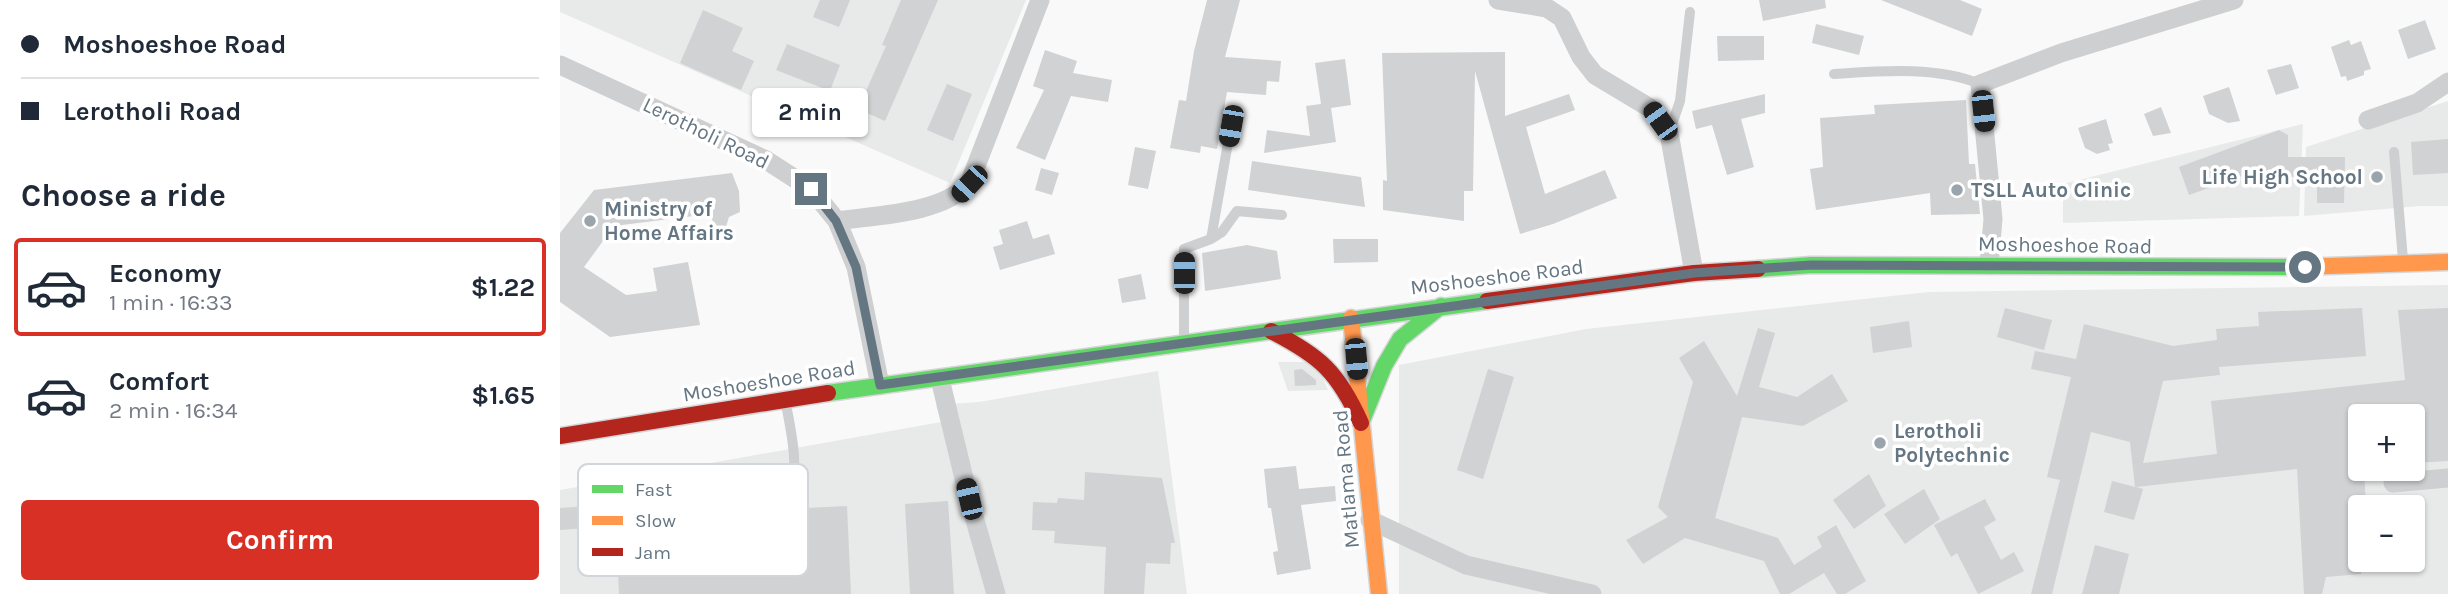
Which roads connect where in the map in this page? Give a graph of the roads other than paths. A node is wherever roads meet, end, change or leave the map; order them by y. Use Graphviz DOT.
graph roads {
  1 [pos="1040,0"];
  2 [pos="1498,0"];
  3 [pos="2234,0"];
  4 [pos="1690,12"];
  5 [pos="560,65"];
  6 [pos="1834,74"];
  7 [pos="2448,82"];
  8 [pos="1980,84"];
  9 [pos="2368,120"];
  10 [pos="1231,126"];
  11 [pos="1669,133"];
  12 [pos="2395,152"];
  13 [pos="1282,215"];
  14 [pos="836,221"];
  15 [pos="1210,239"];
  16 [pos="2448,262"];
  17 [pos="2403,264"];
  18 [pos="1989,265"];
  19 [pos="1694,273"];
  20 [pos="1441,306"];
  21 [pos="1351,318"];
  22 [pos="1271,331"];
  23 [pos="1184,343"];
  24 [pos="940,379"];
  25 [pos="880,385"];
  26 [pos="785,400"];
  27 [pos="1361,423"];
  28 [pos="560,436"];
  29 [pos="793,464"];
  30 [pos="2448,478"];
  31 [pos="2393,483"];
  32 [pos="1370,520"];
  33 [pos="996,594"];
  34 [pos="1379,594"];
  35 [pos="1592,594"];
  1 -- 14 [label="street"];
  2 -- 11 [label="street"];
  3 -- 8 [label="street"];
  4 -- 11 [label="lane"];
  5 -- 14 [label="street, Lerotholi Road"];
  6 -- 8 [label="lane"];
  7 -- 9 [label="street"];
  8 -- 18 [label="street"];
  10 -- 15 [label="lane"];
  11 -- 19 [label="street"];
  12 -- 17 [label="lane"];
  13 -- 15 [label="lane"];
  14 -- 25 [label="street, Lerotholi Road"];
  15 -- 23 [label="lane"];
  16 -- 17 [label="main road, Moshoeshoe Road"];
  17 -- 18 [label="main road, Moshoeshoe Road"];
  18 -- 19 [label="main road, Moshoeshoe Road"];
  19 -- 20 [label="main road, Moshoeshoe Road"];
  20 -- 21 [label="main road, Moshoeshoe Road"];
  20 -- 27 [label="main road"];
  21 -- 22 [label="main road, Moshoeshoe Road"];
  21 -- 27 [label="main road, Matlama Road"];
  22 -- 23 [label="main road, Moshoeshoe Road"];
  22 -- 27 [label="main road"];
  23 -- 24 [label="main road, Moshoeshoe Road"];
  24 -- 25 [label="main road, Moshoeshoe Road"];
  24 -- 33 [label="street"];
  25 -- 26 [label="main road, Moshoeshoe Road"];
  26 -- 28 [label="main road, Moshoeshoe Road"];
  26 -- 29 [label="lane"];
  27 -- 32 [label="main road, Matlama Road"];
  30 -- 31 [label="street"];
  32 -- 34 [label="main road, Matlama Road"];
  32 -- 35 [label="street"];
}
